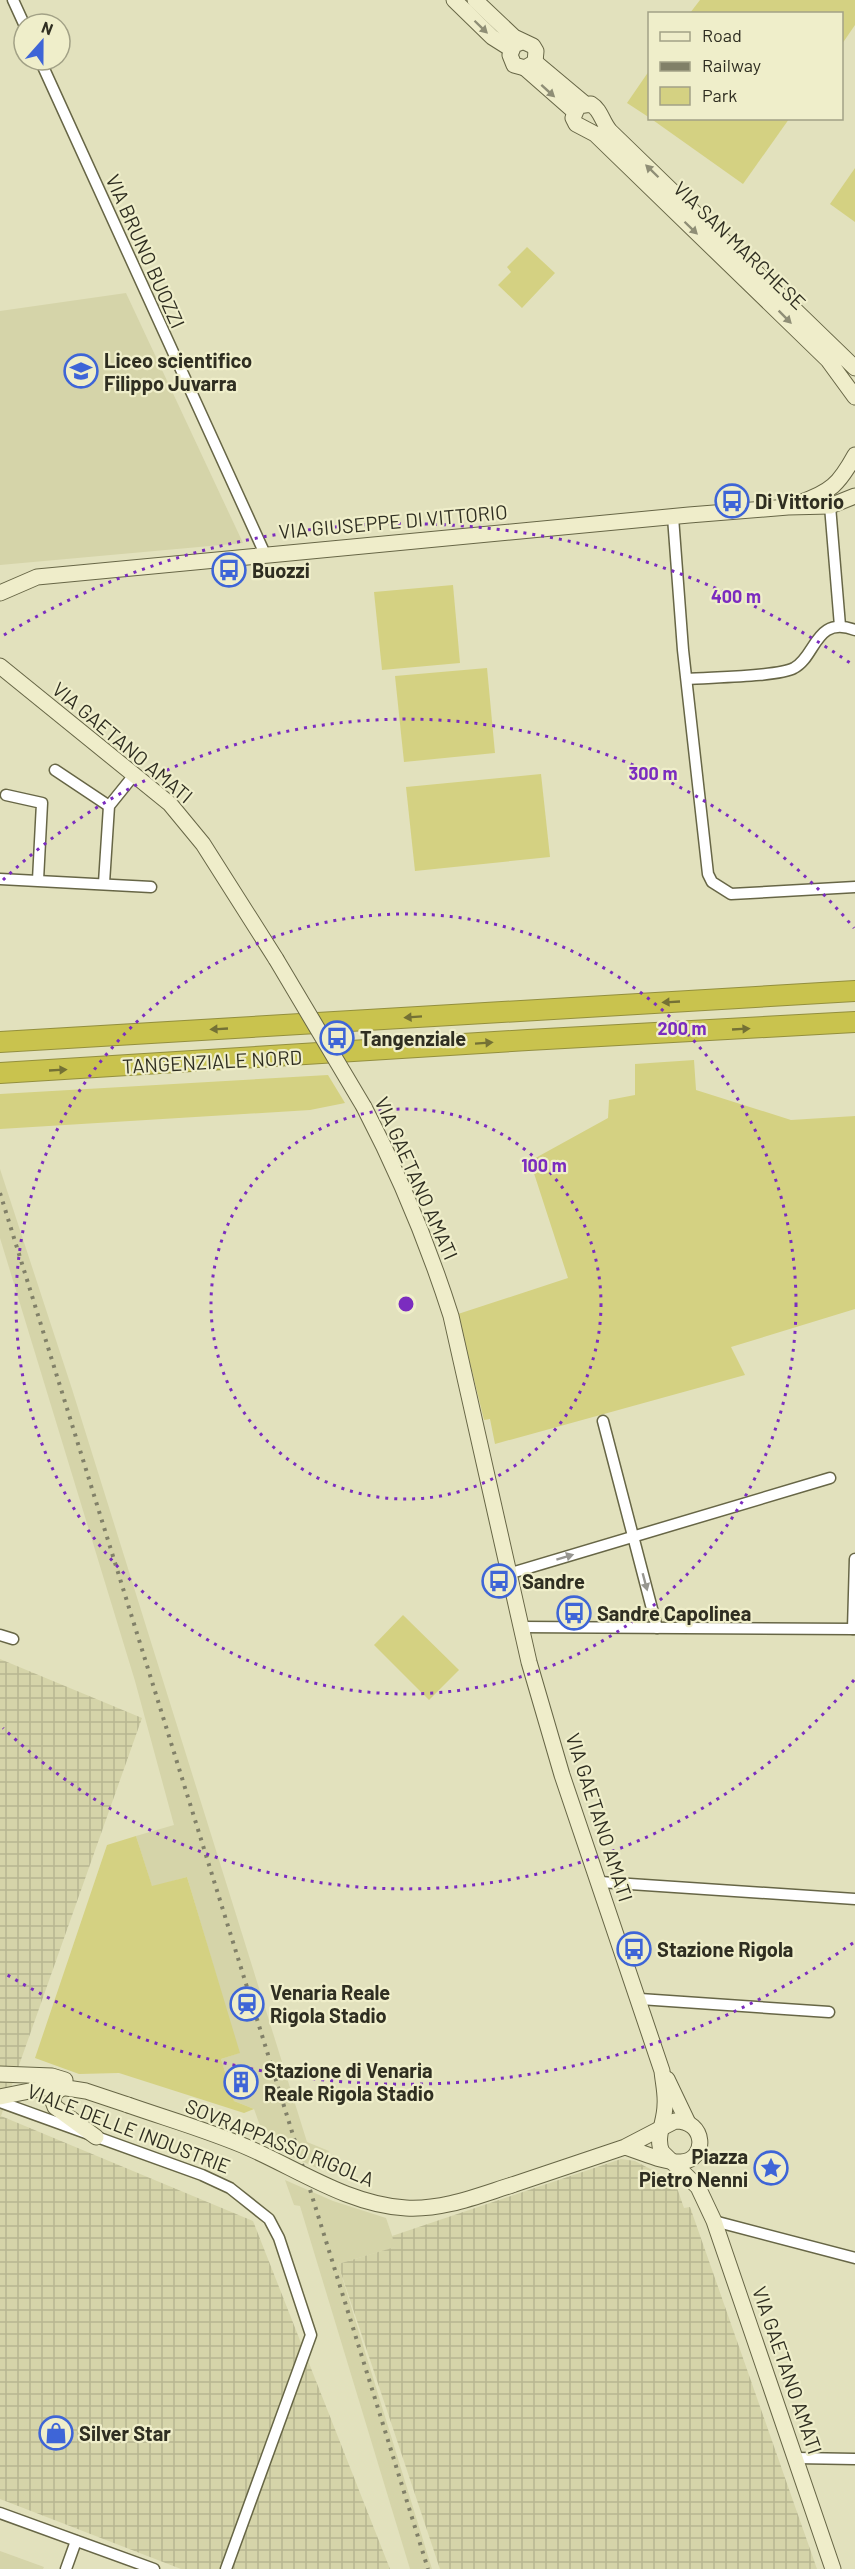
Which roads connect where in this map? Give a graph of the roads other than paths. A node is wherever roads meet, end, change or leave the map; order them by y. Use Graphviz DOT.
graph roads {
  1 [pos="454,0"];
  2 [pos="476,0"];
  3 [pos="517,45"];
  4 [pos="530,65"];
  5 [pos="45,72"];
  6 [pos="579,107"];
  7 [pos="600,118"];
  8 [pos="588,130"];
  9 [pos="855,368"];
  10 [pos="855,397"];
  11 [pos="855,455"];
  12 [pos="855,496"];
  13 [pos="830,506"];
  14 [pos="788,507"];
  15 [pos="673,517"];
  16 [pos="265,554"];
  17 [pos="2,594"];
  18 [pos="840,626"];
  19 [pos="855,630"];
  20 [pos="2,670"];
  21 [pos="687,679"];
  22 [pos="55,770"];
  23 [pos="134,775"];
  24 [pos="6,795"];
  25 [pos="109,806"];
  26 [pos="0,879"];
  27 [pos="38,880"];
  28 [pos="104,883"];
  29 [pos="151,887"];
  30 [pos="855,887"];
  31 [pos="855,991"];
  32 [pos="855,1022"];
  33 [pos="0,1042"];
  34 [pos="0,1073"];
  35 [pos="603,1421"];
  36 [pos="830,1478"];
  37 [pos="633,1537"];
  38 [pos="855,1559"];
  39 [pos="508,1574"];
  40 [pos="520,1627"];
  41 [pos="657,1628"];
  42 [pos="854,1629"];
  43 [pos="0,1635"];
  44 [pos="13,1639"];
  45 [pos="600,1882"];
  46 [pos="855,1899"];
  47 [pos="639,2000"];
  48 [pos="829,2012"];
  49 [pos="662,2071"];
  50 [pos="0,2074"];
  51 [pos="65,2087"];
  52 [pos="86,2091"];
  53 [pos="0,2097"];
  54 [pos="0,2102"];
  55 [pos="128,2105"];
  56 [pos="688,2123"];
  57 [pos="663,2128"];
  58 [pos="96,2136"];
  59 [pos="626,2147"];
  60 [pos="695,2154"];
  61 [pos="670,2160"];
  62 [pos="698,2187"];
  63 [pos="714,2221"];
  64 [pos="855,2258"];
  65 [pos="796,2458"];
  66 [pos="855,2459"];
  67 [pos="0,2514"];
  68 [pos="76,2541"];
  69 [pos="66,2569"];
  70 [pos="154,2569"];
  71 [pos="226,2569"];
  72 [pos="833,2569"];
  1 -- 3 [label="street, one-way"];
  2 -- 3 [label="street"];
  3 -- 4 [label="street"];
  3 -- 4 [label="street"];
  4 -- 6 [label="street"];
  5 -- 16 [label="street, VIA BRUNO BUOZZI"];
  6 -- 7 [label="street"];
  6 -- 8 [label="street"];
  7 -- 8 [label="street"];
  9 -- 7 [label="street, VIA SAN MARCHESE, one-way"];
  8 -- 10 [label="street, VIA SAN MARCHESE, one-way"];
  11 -- 14 [label="street, VIA GIUSEPPE DI VITTORIO"];
  12 -- 13 [label="street, VIA GIUSEPPE DI VITTORIO"];
  13 -- 14 [label="street, VIA GIUSEPPE DI VITTORIO"];
  13 -- 18 [label="street"];
  14 -- 15 [label="street, VIA GIUSEPPE DI VITTORIO"];
  15 -- 16 [label="street, VIA GIUSEPPE DI VITTORIO"];
  15 -- 21 [label="street"];
  16 -- 17 [label="street, VIA GIUSEPPE DI VITTORIO"];
  18 -- 19 [label="street"];
  18 -- 21 [label="street"];
  20 -- 23 [label="street, VIA GAETANO AMATI"];
  21 -- 30 [label="street"];
  22 -- 25 [label="street"];
  23 -- 25 [label="street"];
  23 -- 39 [label="street, VIA GAETANO AMATI, bridge"];
  24 -- 27 [label="street"];
  25 -- 28 [label="street"];
  26 -- 27 [label="street"];
  27 -- 28 [label="street"];
  28 -- 29 [label="street"];
  31 -- 33 [label="highway, TANGENZIALE NORD, one-way"];
  34 -- 32 [label="highway, TANGENZIALE NORD, one-way"];
  35 -- 37 [label="street"];
  36 -- 37 [label="street"];
  39 -- 37 [label="street, one-way"];
  37 -- 41 [label="street, one-way"];
  38 -- 42 [label="street"];
  39 -- 40 [label="street, VIA GAETANO AMATI"];
  40 -- 41 [label="street"];
  40 -- 45 [label="street, VIA GAETANO AMATI"];
  41 -- 42 [label="street"];
  43 -- 44 [label="street"];
  45 -- 46 [label="street"];
  45 -- 47 [label="street, VIA GAETANO AMATI"];
  47 -- 48 [label="street"];
  47 -- 49 [label="street, VIA GAETANO AMATI"];
  49 -- 56 [label="street, VIA GAETANO AMATI"];
  49 -- 57 [label="street, VIA GAETANO AMATI"];
  50 -- 52 [label="street, VIALE DELLE INDUSTRIE"];
  51 -- 52 [label="street, VIALE DELLE INDUSTRIE"];
  51 -- 53 [label="street, VIALE DELLE INDUSTRIE"];
  51 -- 58 [label="street"];
  52 -- 55 [label="street, VIALE DELLE INDUSTRIE"];
  54 -- 58 [label="street, VIALE DELLE INDUSTRIE"];
  55 -- 59 [label="street, SOVRAPPASSO RIGOLA, bridge"];
  56 -- 57 [label="street"];
  56 -- 60 [label="street"];
  57 -- 59 [label="street"];
  57 -- 61 [label="street"];
  58 -- 71 [label="street, VIALE DELLE INDUSTRIE"];
  59 -- 61 [label="street, VIA GAETANO AMATI"];
  60 -- 61 [label="street"];
  60 -- 62 [label="street, VIA GAETANO AMATI"];
  61 -- 62 [label="street, VIA GAETANO AMATI"];
  62 -- 63 [label="street, VIA GAETANO AMATI"];
  63 -- 64 [label="street"];
  63 -- 65 [label="street, VIA GAETANO AMATI"];
  65 -- 66 [label="street"];
  65 -- 72 [label="street, VIA GAETANO AMATI"];
  67 -- 68 [label="street"];
  68 -- 69 [label="street"];
  68 -- 70 [label="street"];
}
